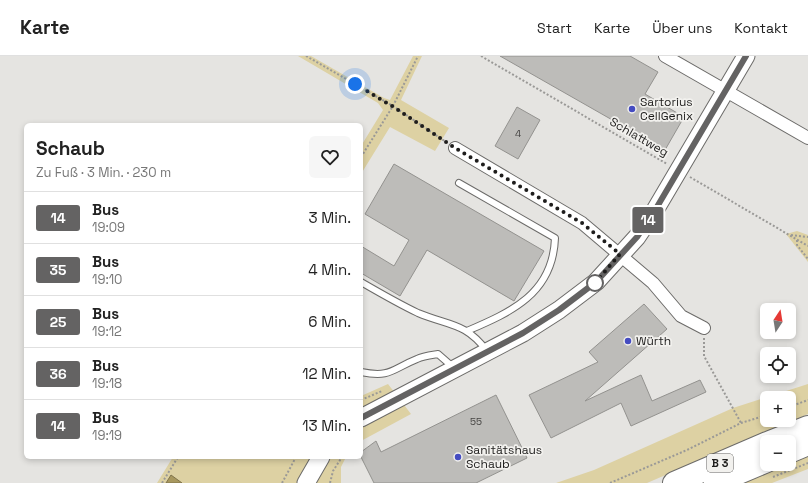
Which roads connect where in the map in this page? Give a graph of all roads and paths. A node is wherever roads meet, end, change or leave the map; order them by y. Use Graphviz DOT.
graph roads {
  1 [pos="306,56"];
  2 [pos="418,56"];
  3 [pos="481,56"];
  4 [pos="665,56"];
  5 [pos="746,56"];
  6 [pos="726,92"];
  7 [pos="392,106"];
  8 [pos="808,138"];
  9 [pos="455,148"];
  10 [pos="363,154"];
  11 [pos="678,170"];
  12 [pos="459,183"];
  13 [pos="790,235"];
  14 [pos="808,237"];
  15 [pos="797,239"];
  16 [pos="808,246"];
  17 [pos="620,254"];
  18 [pos="808,259"];
  19 [pos="363,283"];
  20 [pos="704,328"];
  21 [pos="467,331"];
  22 [pos="488,352"];
  23 [pos="456,369"];
  24 [pos="363,372"];
  25 [pos="808,400"];
  26 [pos="796,404"];
  27 [pos="363,417"];
  28 [pos="760,417"];
  29 [pos="741,423"];
  30 [pos="808,427"];
  31 [pos="788,435"];
  32 [pos="808,444"];
  33 [pos="760,446"];
  34 [pos="796,449"];
  35 [pos="177,459"];
  36 [pos="295,459"];
  37 [pos="341,459"];
  38 [pos="808,463"];
  39 [pos="796,465"];
  40 [pos="761,471"];
  41 [pos="162,483"];
  42 [pos="282,483"];
  43 [pos="330,483"];
  44 [pos="610,483"];
  45 [pos="674,483"];
  46 [pos="715,483"];
  1 -- 7 [label="path"];
  2 -- 7 [label="path"];
  3 -- 11 [label="path, Schlattweg"];
  4 -- 6 [label="street"];
  5 -- 6 [label="street"];
  6 -- 8 [label="street"];
  6 -- 11 [label="street"];
  7 -- 9 [label="path"];
  7 -- 10 [label="path"];
  9 -- 17 [label="street"];
  11 -- 13 [label="path, Schlattweg"];
  11 -- 17 [label="street"];
  12 -- 21 [label="lane"];
  13 -- 14 [label="path"];
  13 -- 15 [label="path, Schlattweg"];
  15 -- 16 [label="path, Schlattweg"];
  15 -- 18 [label="path"];
  17 -- 20 [label="street"];
  17 -- 22 [label="street"];
  19 -- 21 [label="lane"];
  20 -- 29 [label="path"];
  21 -- 22 [label="lane"];
  22 -- 23 [label="street"];
  23 -- 24 [label="lane"];
  23 -- 27 [label="street"];
  25 -- 26 [label="path"];
  28 -- 29 [label="path"];
  29 -- 44 [label="path"];
  30 -- 31 [label="highway"];
  32 -- 34 [label="highway"];
  33 -- 45 [label="highway, B 3"];
  35 -- 41 [label="path"];
  36 -- 42 [label="path"];
  37 -- 43 [label="path"];
  38 -- 39 [label="path"];
  40 -- 46 [label="highway, B 3"];
}
